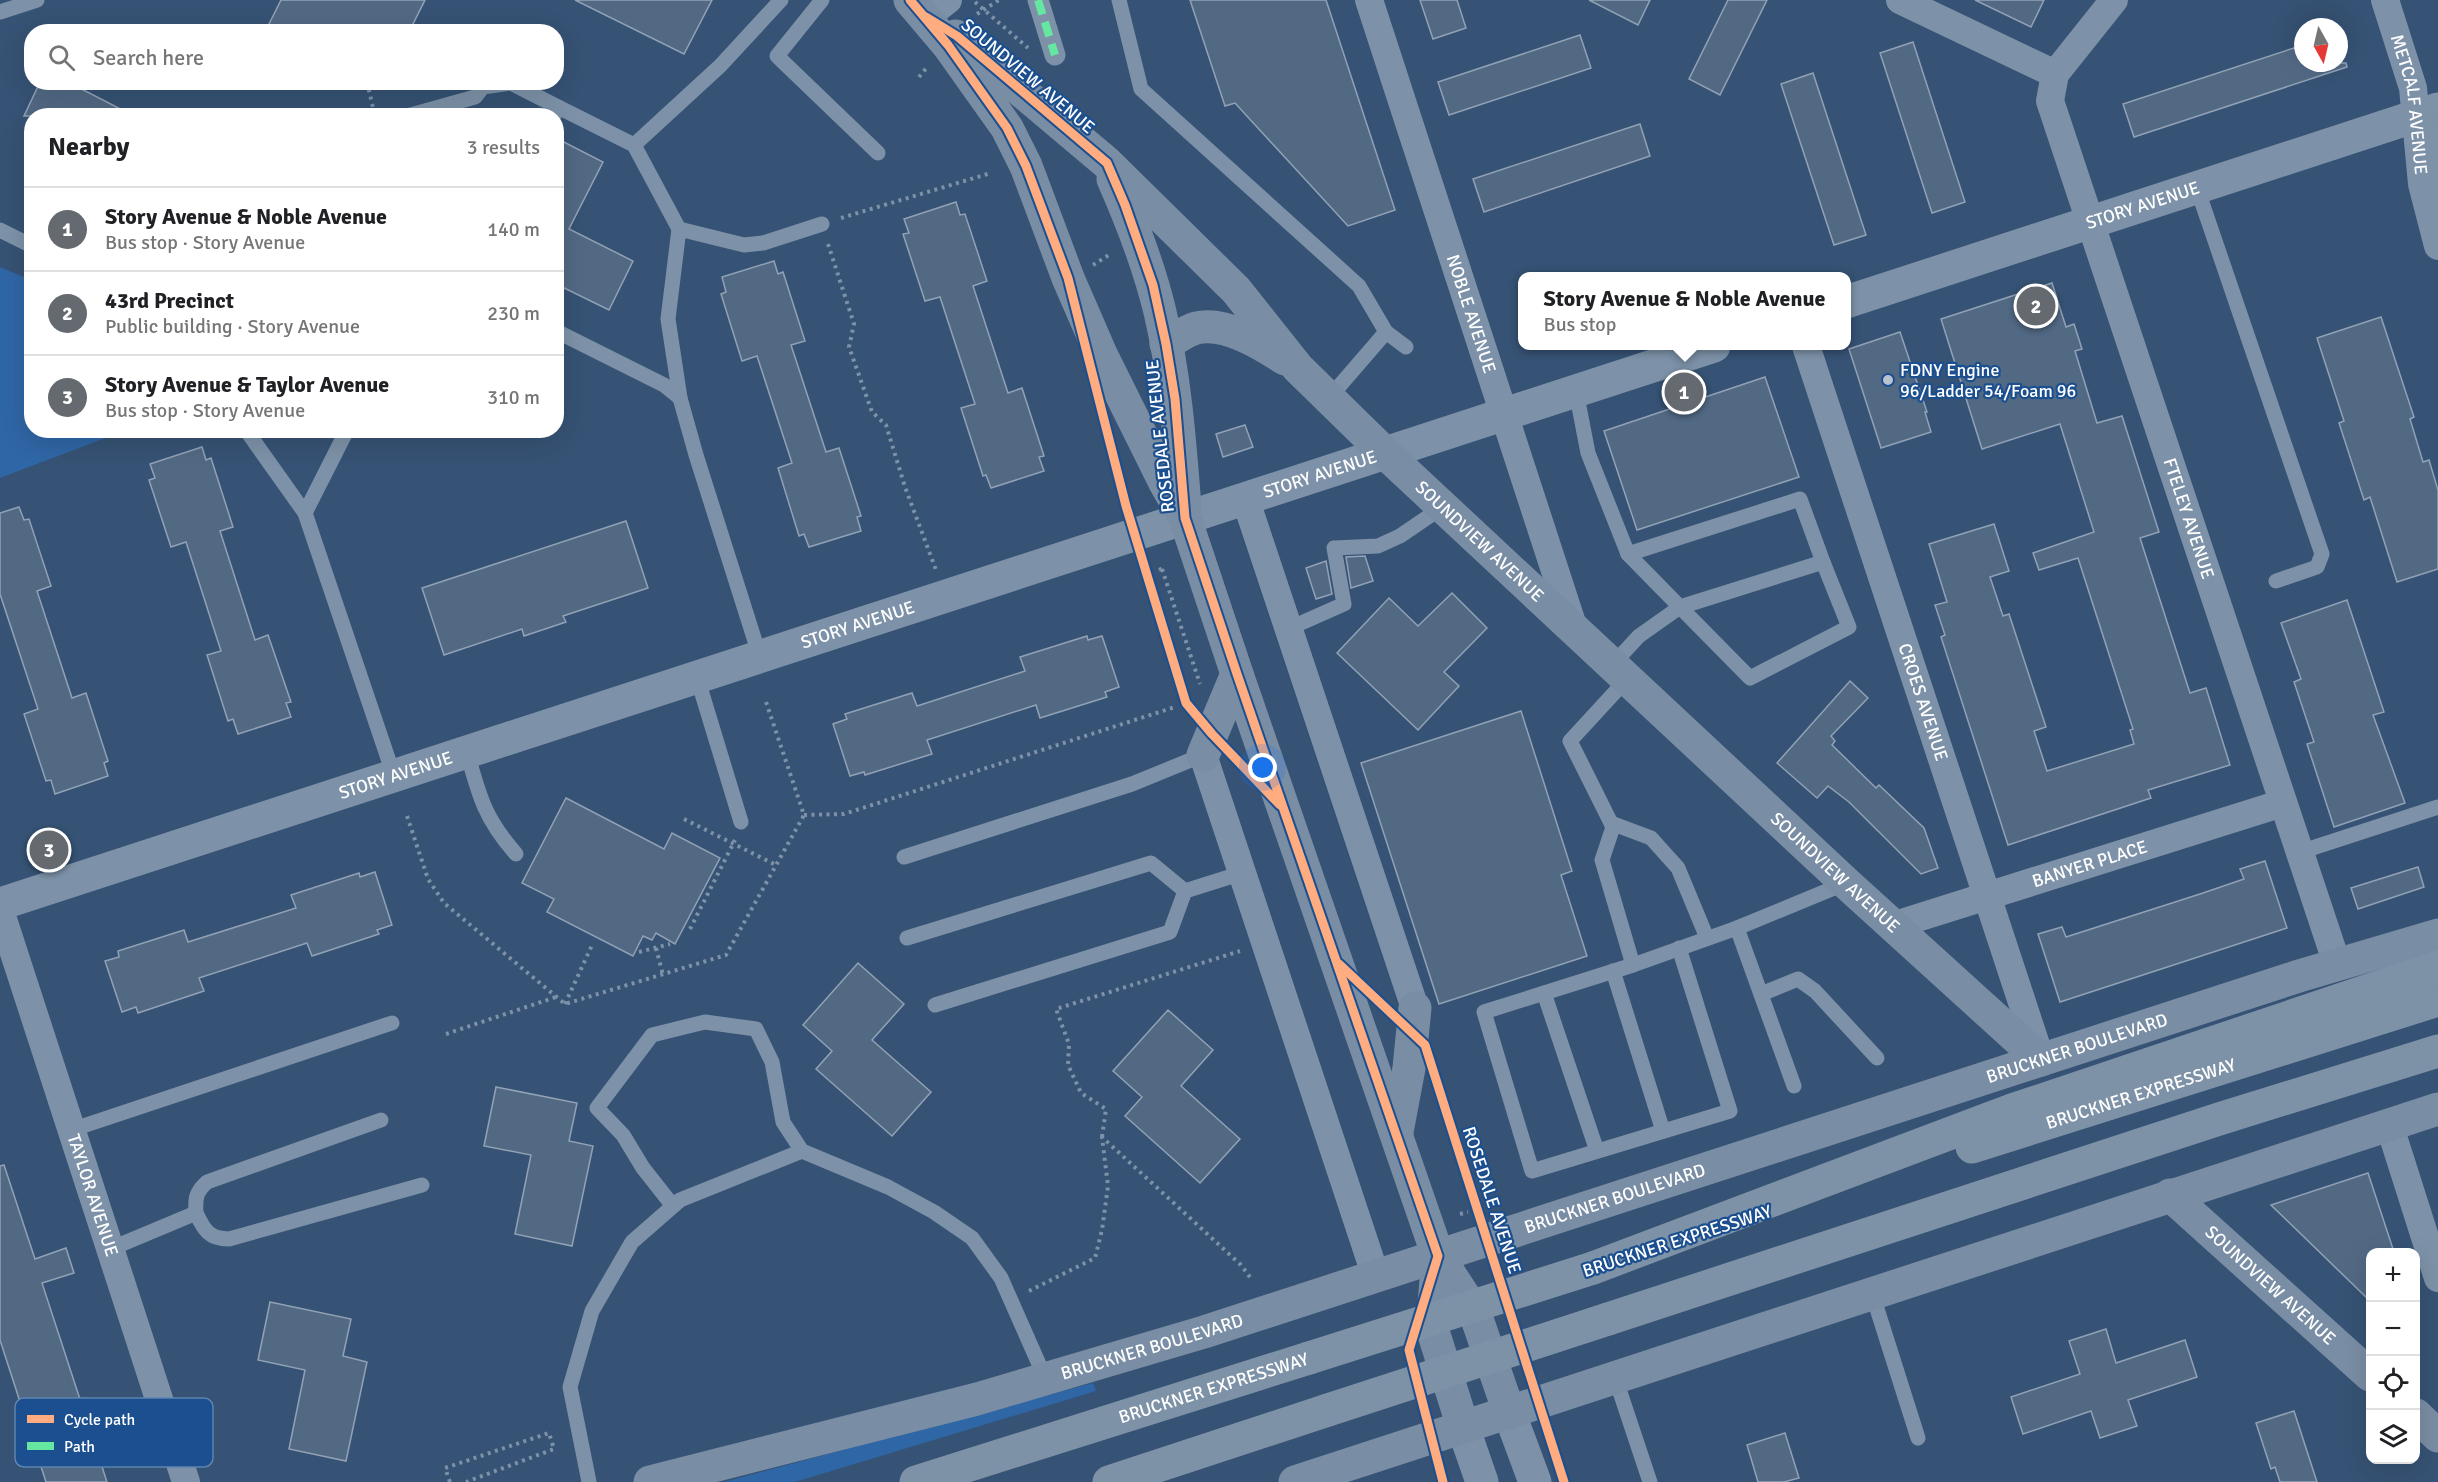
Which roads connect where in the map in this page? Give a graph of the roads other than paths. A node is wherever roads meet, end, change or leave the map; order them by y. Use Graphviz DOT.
graph roads {
  1 [pos="37,0"];
  2 [pos="781,0"];
  3 [pos="822,0"];
  4 [pos="1038,0"];
  5 [pos="1119,0"];
  6 [pos="1369,0"];
  7 [pos="1900,0"];
  8 [pos="2114,0"];
  9 [pos="2385,0"];
  10 [pos="940,5"];
  11 [pos="0,12"];
  12 [pos="1055,56"];
  13 [pos="2055,74"];
  14 [pos="480,90"];
  15 [pos="522,90"];
  16 [pos="434,108"];
  17 [pos="550,108"];
  18 [pos="2428,112"];
  19 [pos="564,115"];
  20 [pos="634,145"];
  21 [pos="878,153"];
  22 [pos="1107,163"];
  23 [pos="2438,175"];
  24 [pos="2197,188"];
  25 [pos="2091,223"];
  26 [pos="822,224"];
  27 [pos="679,229"];
  28 [pos="0,230"];
  29 [pos="24,242"];
  30 [pos="2438,246"];
  31 [pos="1068,279"];
  32 [pos="1851,300"];
  33 [pos="1386,332"];
  34 [pos="564,335"];
  35 [pos="1166,345"];
  36 [pos="1406,347"];
  37 [pos="1699,350"];
  38 [pos="1808,350"];
  39 [pos="1299,368"];
  40 [pos="1576,391"];
  41 [pos="680,398"];
  42 [pos="1329,398"];
  43 [pos="1503,414"];
  44 [pos="252,438"];
  45 [pos="342,438"];
  46 [pos="1385,453"];
  47 [pos="1245,498"];
  48 [pos="1444,506"];
  49 [pos="304,513"];
  50 [pos="1185,518"];
  51 [pos="1628,554"];
  52 [pos="1823,562"];
  53 [pos="2276,581"];
  54 [pos="1680,607"];
  55 [pos="1573,626"];
  56 [pos="1290,628"];
  57 [pos="760,657"];
  58 [pos="1621,671"];
  59 [pos="1237,674"];
  60 [pos="697,677"];
  61 [pos="466,752"];
  62 [pos="1203,754"];
  63 [pos="394,776"];
  64 [pos="2283,803"];
  65 [pos="2438,807"];
  66 [pos="741,822"];
  67 [pos="1611,823"];
  68 [pos="2300,852"];
  69 [pos="516,854"];
  70 [pos="903,857"];
  71 [pos="1242,873"];
  72 [pos="1846,883"];
  73 [pos="1185,891"];
  74 [pos="1987,896"];
  75 [pos="0,904"];
  76 [pos="0,910"];
  77 [pos="1895,925"];
  78 [pos="1737,928"];
  79 [pos="2438,935"];
  80 [pos="908,938"];
  81 [pos="1707,938"];
  82 [pos="1679,948"];
  83 [pos="2337,964"];
  84 [pos="1633,965"];
  85 [pos="2438,967"];
  86 [pos="1613,971"];
  87 [pos="1544,993"];
  88 [pos="1761,994"];
  89 [pos="2438,1000"];
  90 [pos="935,1005"];
  91 [pos="1415,1008"];
  92 [pos="392,1023"];
  93 [pos="2438,1051"];
  94 [pos="1877,1058"];
  95 [pos="2041,1060"];
  96 [pos="1794,1086"];
  97 [pos="2438,1109"];
  98 [pos="381,1120"];
  99 [pos="2389,1124"];
  100 [pos="71,1130"];
  101 [pos="1663,1131"];
  102 [pos="1396,1134"];
  103 [pos="802,1151"];
  104 [pos="1597,1151"];
  105 [pos="422,1185"];
  106 [pos="2170,1195"];
  107 [pos="673,1206"];
  108 [pos="196,1213"];
  109 [pos="110,1249"];
  110 [pos="1438,1256"];
  111 [pos="1593,1268"];
  112 [pos="1376,1277"];
  113 [pos="2438,1278"];
  114 [pos="1872,1293"];
  115 [pos="2366,1371"];
  116 [pos="1615,1377"];
  117 [pos="1046,1380"];
  118 [pos="159,1398"];
  119 [pos="1509,1412"];
  120 [pos="1463,1427"];
  121 [pos="1917,1437"];
  122 [pos="181,1467"];
  123 [pos="186,1482"];
  124 [pos="589,1482"];
  125 [pos="650,1482"];
  126 [pos="916,1482"];
  127 [pos="1109,1482"];
  128 [pos="1295,1482"];
  129 [pos="1482,1482"];
  130 [pos="1535,1482"];
  131 [pos="1650,1482"];
  1 -- 11 [label="lane"];
  2 -- 20 [label="lane"];
  3 -- 21 [label="lane"];
  4 -- 12 [label="street"];
  5 -- 33 [label="lane"];
  6 -- 43 [label="street, NOBLE AVENUE"];
  7 -- 13 [label="street"];
  8 -- 13 [label="street"];
  9 -- 18 [label="street, METCALF AVENUE"];
  10 -- 22 [label="main road, SOUNDVIEW AVENUE"];
  10 -- 31 [label="main road, SOUNDVIEW AVENUE"];
  13 -- 25 [label="street, FTELEY AVENUE"];
  14 -- 16 [label="lane"];
  15 -- 17 [label="lane"];
  18 -- 23 [label="highway"];
  18 -- 24 [label="street, STORY AVENUE"];
  18 -- 30 [label="street, METCALF AVENUE"];
  19 -- 20 [label="lane"];
  20 -- 27 [label="lane"];
  22 -- 35 [label="main road, ROSEDALE AVENUE"];
  22 -- 39 [label="main road, SOUNDVIEW AVENUE"];
  24 -- 25 [label="street, STORY AVENUE"];
  24 -- 53 [label="lane"];
  25 -- 32 [label="street, STORY AVENUE"];
  25 -- 64 [label="street, FTELEY AVENUE"];
  26 -- 27 [label="lane"];
  27 -- 41 [label="lane"];
  28 -- 29 [label="lane"];
  31 -- 50 [label="main road, ROSEDALE AVENUE"];
  33 -- 36 [label="lane"];
  33 -- 42 [label="lane"];
  34 -- 41 [label="lane"];
  35 -- 39 [label="main road"];
  35 -- 50 [label="main road, ROSEDALE AVENUE"];
  37 -- 40 [label="street, STORY AVENUE"];
  38 -- 74 [label="street, CROES AVENUE"];
  39 -- 42 [label="main road, SOUNDVIEW AVENUE"];
  40 -- 43 [label="street, STORY AVENUE"];
  40 -- 51 [label="lane"];
  41 -- 57 [label="lane"];
  42 -- 46 [label="main road, SOUNDVIEW AVENUE"];
  43 -- 46 [label="street, STORY AVENUE"];
  43 -- 55 [label="street, NOBLE AVENUE"];
  44 -- 49 [label="lane"];
  45 -- 49 [label="lane"];
  46 -- 47 [label="street, STORY AVENUE"];
  46 -- 48 [label="main road, SOUNDVIEW AVENUE"];
  47 -- 50 [label="street, STORY AVENUE"];
  47 -- 56 [label="street"];
  48 -- 55 [label="main road, SOUNDVIEW AVENUE"];
  48 -- 56 [label="lane"];
  49 -- 63 [label="lane"];
  50 -- 57 [label="street, STORY AVENUE"];
  50 -- 59 [label="main road, ROSEDALE AVENUE"];
  51 -- 52 [label="lane"];
  51 -- 54 [label="lane"];
  52 -- 54 [label="lane"];
  52 -- 54 [label="lane"];
  54 -- 58 [label="lane"];
  55 -- 58 [label="main road, SOUNDVIEW AVENUE"];
  56 -- 91 [label="street"];
  57 -- 60 [label="street, STORY AVENUE"];
  58 -- 67 [label="lane"];
  58 -- 72 [label="main road, SOUNDVIEW AVENUE"];
  59 -- 62 [label="main road"];
  59 -- 102 [label="main road, ROSEDALE AVENUE"];
  60 -- 61 [label="street, STORY AVENUE"];
  60 -- 66 [label="lane"];
  61 -- 63 [label="street, STORY AVENUE"];
  61 -- 69 [label="lane"];
  62 -- 70 [label="lane"];
  62 -- 71 [label="street"];
  63 -- 75 [label="street, STORY AVENUE"];
  64 -- 68 [label="street, FTELEY AVENUE"];
  64 -- 74 [label="street, BANYER PLACE"];
  65 -- 68 [label="lane"];
  67 -- 81 [label="lane"];
  67 -- 84 [label="lane"];
  68 -- 83 [label="street, FTELEY AVENUE"];
  71 -- 73 [label="lane"];
  71 -- 112 [label="street"];
  72 -- 77 [label="main road, SOUNDVIEW AVENUE"];
  72 -- 78 [label="lane"];
  73 -- 80 [label="lane"];
  73 -- 90 [label="lane"];
  74 -- 77 [label="street, BANYER PLACE"];
  74 -- 95 [label="street, CROES AVENUE"];
  76 -- 100 [label="street, TAYLOR AVENUE"];
  77 -- 95 [label="main road, SOUNDVIEW AVENUE"];
  78 -- 81 [label="lane"];
  78 -- 88 [label="lane"];
  79 -- 83 [label="main road, BRUCKNER BOULEVARD"];
  81 -- 82 [label="lane"];
  82 -- 84 [label="lane"];
  82 -- 101 [label="lane"];
  83 -- 95 [label="main road, BRUCKNER BOULEVARD"];
  84 -- 86 [label="lane"];
  85 -- 111 [label="highway"];
  86 -- 87 [label="lane"];
  86 -- 101 [label="lane"];
  87 -- 104 [label="lane"];
  87 -- 104 [label="lane"];
  88 -- 94 [label="lane"];
  88 -- 96 [label="lane"];
  89 -- 111 [label="highway, BRUCKNER EXPRESSWAY"];
  91 -- 102 [label="main road"];
  92 -- 100 [label="lane"];
  93 -- 127 [label="highway, bridge"];
  95 -- 110 [label="main road, BRUCKNER BOULEVARD"];
  97 -- 99 [label="main road"];
  98 -- 108 [label="lane"];
  99 -- 106 [label="main road"];
  99 -- 113 [label="street"];
  100 -- 109 [label="street, TAYLOR AVENUE"];
  101 -- 104 [label="lane"];
  102 -- 110 [label="main road, ROSEDALE AVENUE"];
  103 -- 107 [label="lane"];
  103 -- 107 [label="lane"];
  103 -- 117 [label="lane"];
  105 -- 108 [label="lane"];
  106 -- 114 [label="main road"];
  106 -- 115 [label="main road, SOUNDVIEW AVENUE"];
  107 -- 124 [label="lane"];
  108 -- 109 [label="lane"];
  109 -- 118 [label="street, TAYLOR AVENUE"];
  110 -- 112 [label="main road, BRUCKNER BOULEVARD"];
  110 -- 119 [label="main road, ROSEDALE AVENUE"];
  110 -- 120 [label="main road, ROSEDALE AVENUE"];
  111 -- 126 [label="highway, BRUCKNER EXPRESSWAY, bridge"];
  112 -- 117 [label="main road, BRUCKNER BOULEVARD"];
  114 -- 116 [label="main road"];
  114 -- 121 [label="lane"];
  116 -- 119 [label="main road"];
  116 -- 131 [label="lane"];
  117 -- 125 [label="main road, BRUCKNER BOULEVARD"];
  119 -- 120 [label="main road"];
  119 -- 130 [label="street, ROSEDALE AVENUE"];
  120 -- 128 [label="main road"];
  120 -- 129 [label="street, ROSEDALE AVENUE"];
  122 -- 123 [label="street, TAYLOR AVENUE"];
}
